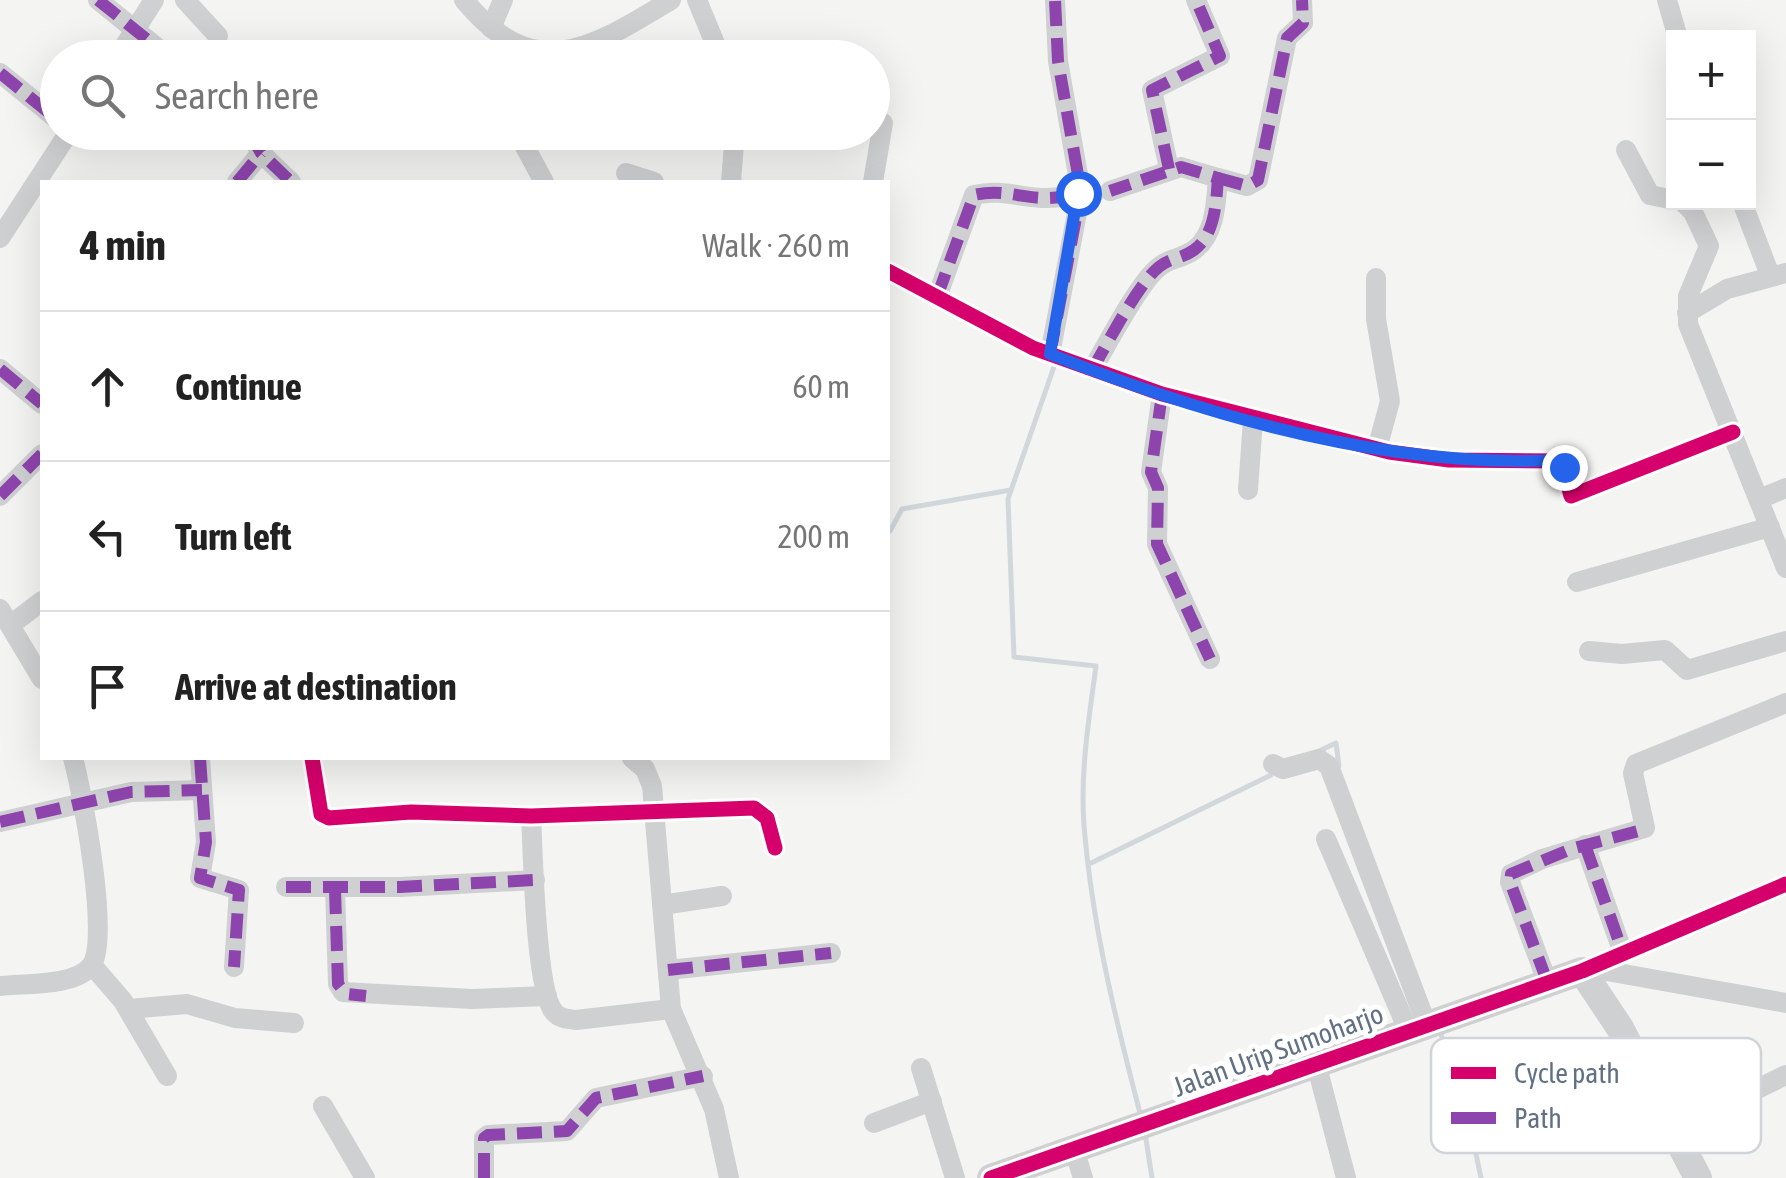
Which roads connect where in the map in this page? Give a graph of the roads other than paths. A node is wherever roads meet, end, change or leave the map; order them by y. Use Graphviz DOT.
graph roads {
  1 [pos="98,0"];
  2 [pos="154,0"];
  3 [pos="185,0"];
  4 [pos="464,0"];
  5 [pos="504,0"];
  6 [pos="671,0"];
  7 [pos="697,0"];
  8 [pos="1054,0"];
  9 [pos="1196,0"];
  10 [pos="1302,0"];
  11 [pos="1667,0"];
  12 [pos="491,28"];
  13 [pos="135,29"];
  14 [pos="1676,30"];
  15 [pos="218,36"];
  16 [pos="128,40"];
  17 [pos="148,40"];
  18 [pos="505,40"];
  19 [pos="598,40"];
  20 [pos="714,40"];
  21 [pos="0,73"];
  22 [pos="40,105"];
  23 [pos="57,150"];
  24 [pos="259,150"];
  25 [pos="527,150"];
  26 [pos="733,150"];
  27 [pos="878,150"];
  28 [pos="1626,150"];
  29 [pos="261,154"];
  30 [pos="1169,169"];
  31 [pos="626,173"];
  32 [pos="1218,178"];
  33 [pos="239,180"];
  34 [pos="289,180"];
  35 [pos="543,180"];
  36 [pos="648,180"];
  37 [pos="730,180"];
  38 [pos="873,180"];
  39 [pos="1110,191"];
  40 [pos="1074,194"];
  41 [pos="1666,198"];
  42 [pos="1691,210"];
  43 [pos="1746,210"];
  44 [pos="0,238"];
  45 [pos="890,272"];
  46 [pos="1778,274"];
  47 [pos="1376,278"];
  48 [pos="937,298"];
  49 [pos="1686,313"];
  50 [pos="1044,352"];
  51 [pos="0,369"];
  52 [pos="1092,370"];
  53 [pos="1162,394"];
  54 [pos="40,402"];
  55 [pos="1253,419"];
  56 [pos="1733,432"];
  57 [pos="1377,449"];
  58 [pos="40,456"];
  59 [pos="1786,488"];
  60 [pos="1248,490"];
  61 [pos="0,496"];
  62 [pos="1759,499"];
  63 [pos="1770,527"];
  64 [pos="1786,568"];
  65 [pos="1577,582"];
  66 [pos="40,602"];
  67 [pos="6,616"];
  68 [pos="1786,641"];
  69 [pos="1589,651"];
  70 [pos="1210,659"];
  71 [pos="40,676"];
  72 [pos="1786,703"];
  73 [pos="74,760"];
  74 [pos="200,760"];
  75 [pos="312,760"];
  76 [pos="638,760"];
  77 [pos="1273,764"];
  78 [pos="202,790"];
  79 [pos="85,800"];
  80 [pos="654,808"];
  81 [pos="530,816"];
  82 [pos="0,822"];
  83 [pos="1326,839"];
  84 [pos="1585,845"];
  85 [pos="775,848"];
  86 [pos="535,880"];
  87 [pos="1786,884"];
  88 [pos="286,887"];
  89 [pos="336,889"];
  90 [pos="722,896"];
  91 [pos="662,904"];
  92 [pos="831,953"];
  93 [pos="1623,953"];
  94 [pos="92,966"];
  95 [pos="234,966"];
  96 [pos="668,970"];
  97 [pos="1586,970"];
  98 [pos="1547,981"];
  99 [pos="0,986"];
  100 [pos="547,996"];
  101 [pos="1786,1003"];
  102 [pos="129,1009"];
  103 [pos="671,1009"];
  104 [pos="1428,1023"];
  105 [pos="294,1024"];
  106 [pos="1625,1038"];
  107 [pos="1316,1063"];
  108 [pos="922,1068"];
  109 [pos="1786,1074"];
  110 [pos="167,1076"];
  111 [pos="703,1076"];
  112 [pos="1761,1086"];
  113 [pos="932,1101"];
  114 [pos="323,1106"];
  115 [pos="874,1123"];
  116 [pos="1074,1149"];
  117 [pos="1685,1153"];
  118 [pos="365,1178"];
  119 [pos="484,1178"];
  120 [pos="729,1178"];
  121 [pos="955,1178"];
  122 [pos="994,1178"];
  123 [pos="1083,1178"];
  124 [pos="1346,1178"];
  125 [pos="1698,1178"];
  1 -- 13 [label="street"];
  2 -- 13 [label="street"];
  3 -- 15 [label="street"];
  4 -- 12 [label="street"];
  5 -- 12 [label="street"];
  6 -- 19 [label="street"];
  7 -- 20 [label="street"];
  8 -- 40 [label="street"];
  9 -- 30 [label="street"];
  10 -- 32 [label="street"];
  11 -- 14 [label="street"];
  12 -- 18 [label="street"];
  13 -- 16 [label="street"];
  13 -- 17 [label="street"];
  21 -- 22 [label="street"];
  23 -- 44 [label="street"];
  24 -- 29 [label="street"];
  25 -- 35 [label="street"];
  26 -- 37 [label="street"];
  27 -- 38 [label="street"];
  28 -- 41 [label="street"];
  29 -- 33 [label="street"];
  29 -- 34 [label="street"];
  30 -- 32 [label="street"];
  30 -- 39 [label="street"];
  31 -- 36 [label="street"];
  32 -- 52 [label="street"];
  40 -- 48 [label="street"];
  40 -- 50 [label="street"];
  42 -- 49 [label="street"];
  43 -- 46 [label="street"];
  45 -- 48 [label="street"];
  46 -- 49 [label="street"];
  47 -- 57 [label="street"];
  48 -- 50 [label="street"];
  49 -- 56 [label="street"];
  50 -- 52 [label="street"];
  51 -- 54 [label="street"];
  52 -- 53 [label="street"];
  53 -- 55 [label="street"];
  53 -- 70 [label="street"];
  55 -- 57 [label="street"];
  55 -- 60 [label="street"];
  56 -- 57 [label="street"];
  56 -- 62 [label="street"];
  58 -- 61 [label="street"];
  59 -- 62 [label="street"];
  62 -- 63 [label="street"];
  63 -- 64 [label="street"];
  63 -- 65 [label="street"];
  66 -- 67 [label="street"];
  67 -- 71 [label="street"];
  68 -- 69 [label="street"];
  72 -- 84 [label="street"];
  73 -- 79 [label="street"];
  74 -- 78 [label="street"];
  75 -- 81 [label="street"];
  76 -- 80 [label="street"];
  77 -- 104 [label="street"];
  78 -- 79 [label="street"];
  78 -- 95 [label="street"];
  79 -- 82 [label="street"];
  79 -- 94 [label="street"];
  80 -- 81 [label="street"];
  80 -- 85 [label="street"];
  80 -- 91 [label="street"];
  81 -- 86 [label="street"];
  83 -- 104 [label="street"];
  84 -- 93 [label="street"];
  84 -- 98 [label="street"];
  86 -- 89 [label="street"];
  86 -- 100 [label="street"];
  87 -- 93 [label="street"];
  88 -- 89 [label="street"];
  89 -- 100 [label="street"];
  90 -- 91 [label="street"];
  91 -- 96 [label="street"];
  92 -- 96 [label="street"];
  93 -- 97 [label="street"];
  94 -- 99 [label="street"];
  94 -- 102 [label="street"];
  96 -- 103 [label="street"];
  97 -- 98 [label="street, Jalan Urip Sumoharjo"];
  97 -- 101 [label="street"];
  97 -- 106 [label="street"];
  98 -- 104 [label="street, Jalan Urip Sumoharjo"];
  100 -- 103 [label="street"];
  102 -- 105 [label="street"];
  102 -- 110 [label="street"];
  103 -- 111 [label="street"];
  104 -- 107 [label="street, Jalan Urip Sumoharjo"];
  107 -- 116 [label="street, Jalan Urip Sumoharjo"];
  107 -- 124 [label="street"];
  108 -- 113 [label="street"];
  109 -- 112 [label="street"];
  111 -- 119 [label="street"];
  111 -- 120 [label="street"];
  113 -- 115 [label="street"];
  113 -- 121 [label="street"];
  114 -- 118 [label="street"];
  116 -- 122 [label="street, Jalan Urip Sumoharjo"];
  116 -- 123 [label="street"];
  117 -- 125 [label="street"];
}
